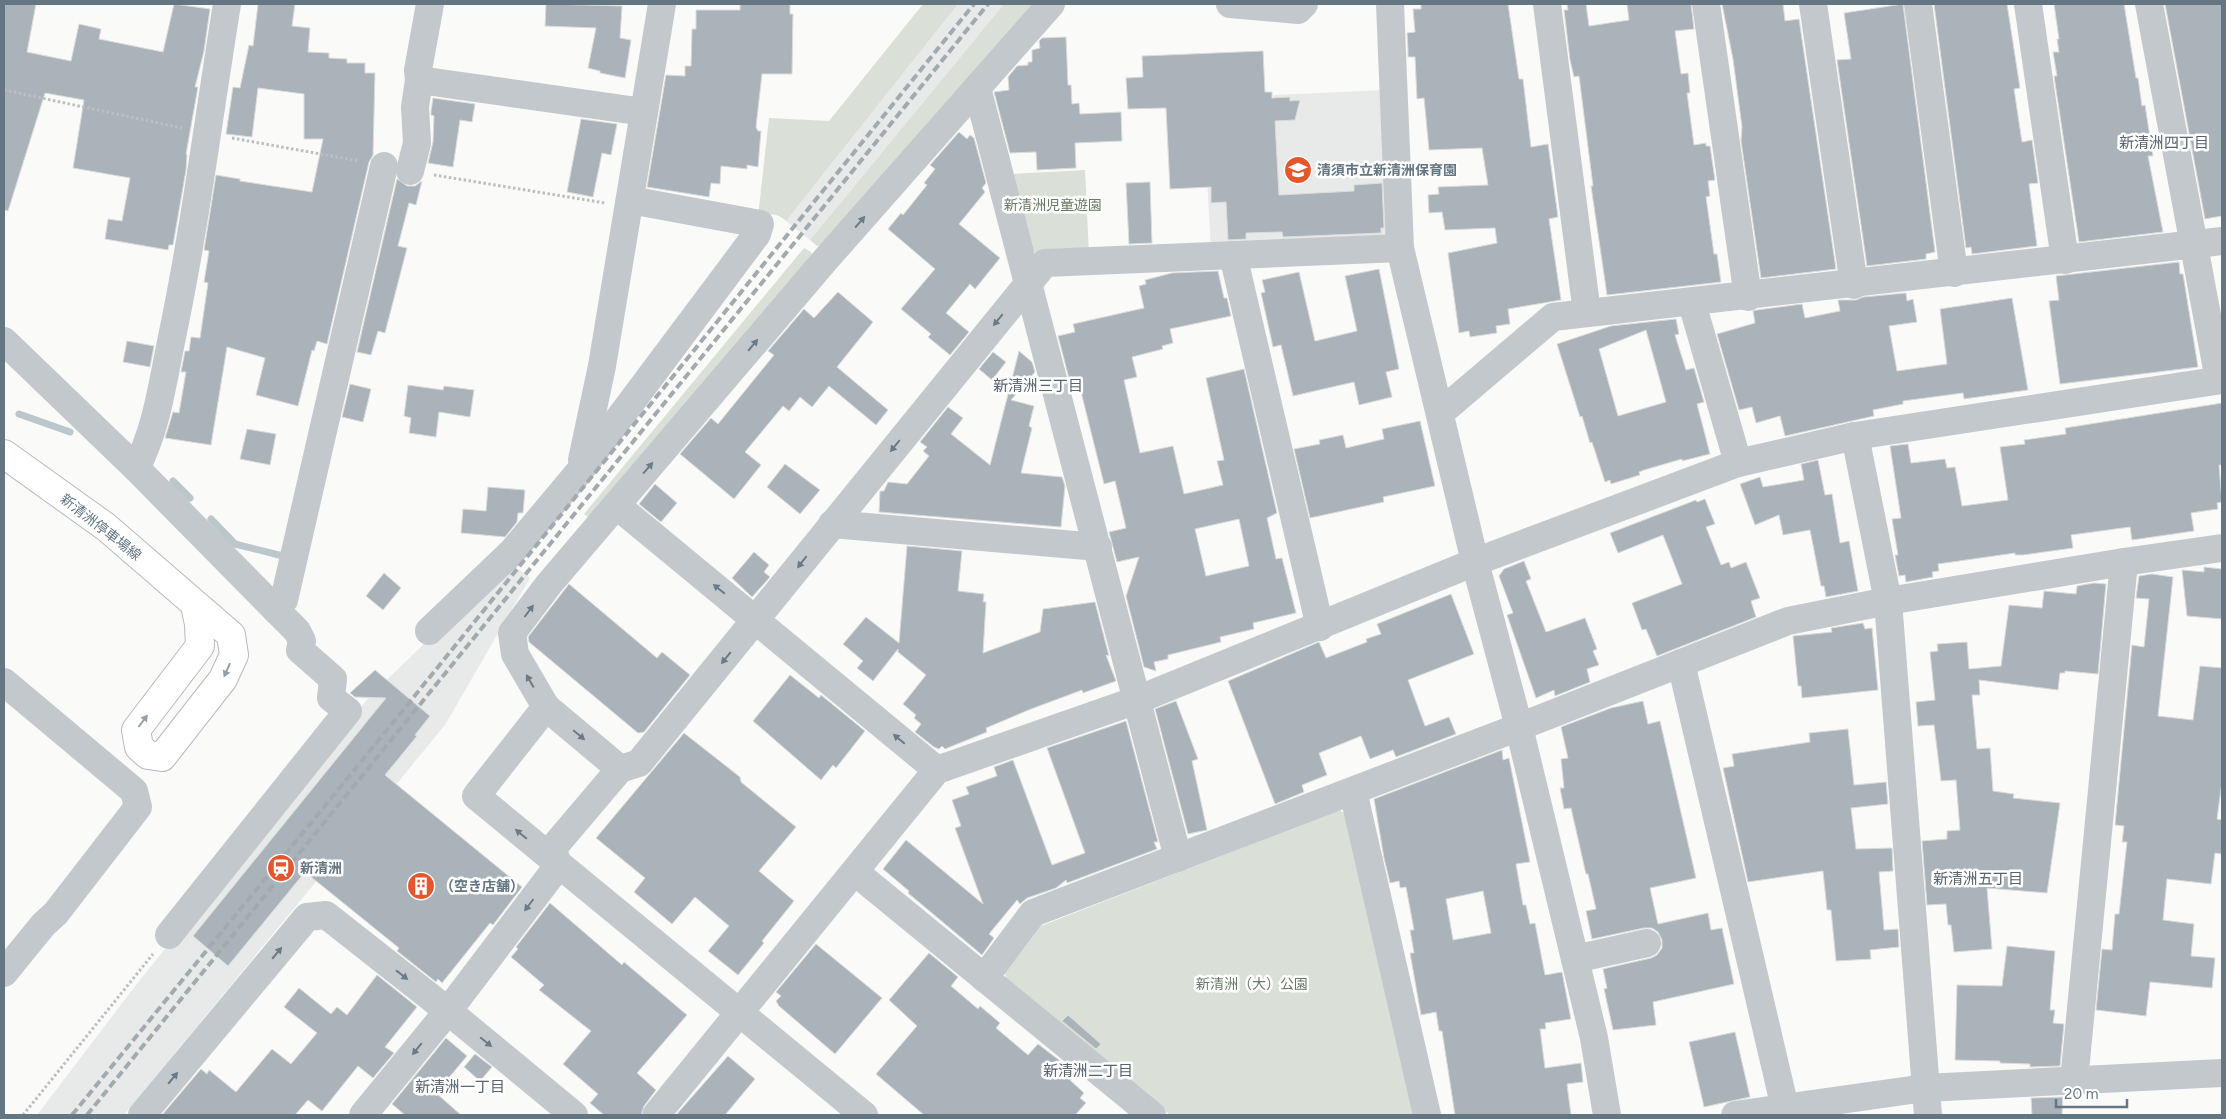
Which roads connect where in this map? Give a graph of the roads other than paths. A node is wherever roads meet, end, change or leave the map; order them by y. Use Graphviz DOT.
graph roads {
  1 [pos="227,4"];
  2 [pos="430,4"];
  3 [pos="662,4"];
  4 [pos="1051,4"];
  5 [pos="1230,4"];
  6 [pos="1304,4"];
  7 [pos="1390,4"];
  8 [pos="1547,4"];
  9 [pos="1706,4"];
  10 [pos="1813,4"];
  11 [pos="1918,4"];
  12 [pos="2028,4"];
  13 [pos="2149,4"];
  14 [pos="419,80"];
  15 [pos="977,88"];
  16 [pos="644,112"];
  17 [pos="630,200"];
  18 [pos="2222,241"];
  19 [pos="2193,245"];
  20 [pos="1400,248"];
  21 [pos="1233,255"];
  22 [pos="2065,260"];
  23 [pos="1954,273"];
  24 [pos="1029,282"];
  25 [pos="1854,284"];
  26 [pos="1748,297"];
  27 [pos="1692,303"];
  28 [pos="1587,313"];
  29 [pos="4,341"];
  30 [pos="2220,380"];
  31 [pos="1440,413"];
  32 [pos="1855,436"];
  33 [pos="4,454"];
  34 [pos="1738,462"];
  35 [pos="136,468"];
  36 [pos="580,468"];
  37 [pos="616,505"];
  38 [pos="832,524"];
  39 [pos="1098,547"];
  40 [pos="2222,548"];
  41 [pos="1475,562"];
  42 [pos="2124,562"];
  43 [pos="1888,601"];
  44 [pos="195,605"];
  45 [pos="276,610"];
  46 [pos="756,620"];
  47 [pos="1320,627"];
  48 [pos="429,631"];
  49 [pos="1681,663"];
  50 [pos="4,682"];
  51 [pos="1137,700"];
  52 [pos="546,707"];
  53 [pos="1519,727"];
  54 [pos="620,769"];
  55 [pos="937,770"];
  56 [pos="1353,791"];
  57 [pos="1178,858"];
  58 [pos="558,866"];
  59 [pos="855,872"];
  60 [pos="169,935"];
  61 [pos="1646,943"];
  62 [pos="1575,959"];
  63 [pos="4,973"];
  64 [pos="984,978"];
  65 [pos="448,1011"];
  66 [pos="738,1012"];
  67 [pos="2222,1073"];
  68 [pos="2074,1081"];
  69 [pos="1926,1088"];
  70 [pos="1785,1108"];
  71 [pos="142,1115"];
  72 [pos="363,1115"];
  73 [pos="574,1115"];
  74 [pos="656,1115"];
  75 [pos="864,1115"];
  76 [pos="1152,1115"];
  77 [pos="1427,1115"];
  78 [pos="1607,1115"];
  79 [pos="1735,1115"];
  80 [pos="1928,1115"];
  1 -- 35 [label="street"];
  2 -- 14 [label="street"];
  3 -- 16 [label="street"];
  4 -- 15 [label="street"];
  5 -- 6 [label="street"];
  7 -- 20 [label="street"];
  8 -- 28 [label="street"];
  9 -- 26 [label="street"];
  10 -- 25 [label="street"];
  11 -- 23 [label="street"];
  12 -- 22 [label="street"];
  13 -- 19 [label="street"];
  14 -- 16 [label="street"];
  14 -- 45 [label="street"];
  15 -- 24 [label="street"];
  37 -- 15 [label="street, one-way"];
  16 -- 17 [label="street"];
  17 -- 36 [label="street"];
  17 -- 36 [label="street"];
  18 -- 19 [label="street"];
  19 -- 22 [label="street"];
  19 -- 30 [label="street"];
  20 -- 21 [label="street"];
  20 -- 31 [label="street"];
  21 -- 24 [label="street"];
  21 -- 47 [label="street"];
  22 -- 23 [label="street"];
  23 -- 25 [label="street"];
  24 -- 38 [label="street, one-way"];
  24 -- 39 [label="street"];
  25 -- 26 [label="street"];
  26 -- 27 [label="street"];
  27 -- 28 [label="street"];
  27 -- 34 [label="street"];
  28 -- 31 [label="street"];
  29 -- 35 [label="street"];
  30 -- 32 [label="street"];
  31 -- 41 [label="street"];
  32 -- 34 [label="street"];
  32 -- 43 [label="street"];
  33 -- 44 [label="main road, 新清洲停車場線"];
  34 -- 41 [label="street"];
  35 -- 45 [label="street"];
  36 -- 48 [label="street"];
  46 -- 37 [label="street, one-way"];
  52 -- 37 [label="street, one-way"];
  38 -- 39 [label="street"];
  38 -- 46 [label="street, one-way"];
  39 -- 51 [label="street"];
  40 -- 42 [label="street"];
  41 -- 47 [label="street"];
  41 -- 53 [label="street"];
  42 -- 43 [label="street"];
  42 -- 68 [label="street"];
  43 -- 49 [label="street"];
  43 -- 69 [label="street"];
  44 -- 44 [label="main road, 新清洲停車場線, one-way"];
  45 -- 60 [label="street"];
  46 -- 54 [label="street, one-way"];
  55 -- 46 [label="street, one-way"];
  47 -- 51 [label="street"];
  49 -- 53 [label="street"];
  49 -- 70 [label="street"];
  50 -- 63 [label="street"];
  51 -- 55 [label="street"];
  51 -- 57 [label="street"];
  52 -- 54 [label="street, one-way"];
  58 -- 52 [label="street, one-way"];
  53 -- 56 [label="street"];
  53 -- 62 [label="street"];
  54 -- 58 [label="street"];
  55 -- 59 [label="street"];
  56 -- 57 [label="street"];
  56 -- 77 [label="street"];
  57 -- 64 [label="street"];
  58 -- 65 [label="street, one-way"];
  58 -- 66 [label="street"];
  59 -- 64 [label="street"];
  59 -- 66 [label="street"];
  61 -- 62 [label="street"];
  62 -- 78 [label="street"];
  64 -- 76 [label="street"];
  71 -- 65 [label="street, one-way"];
  65 -- 72 [label="street, one-way"];
  65 -- 73 [label="street, one-way"];
  66 -- 74 [label="street"];
  66 -- 75 [label="street"];
  67 -- 68 [label="street"];
  68 -- 69 [label="street"];
  69 -- 70 [label="street"];
  69 -- 80 [label="street"];
  70 -- 79 [label="street"];
}
